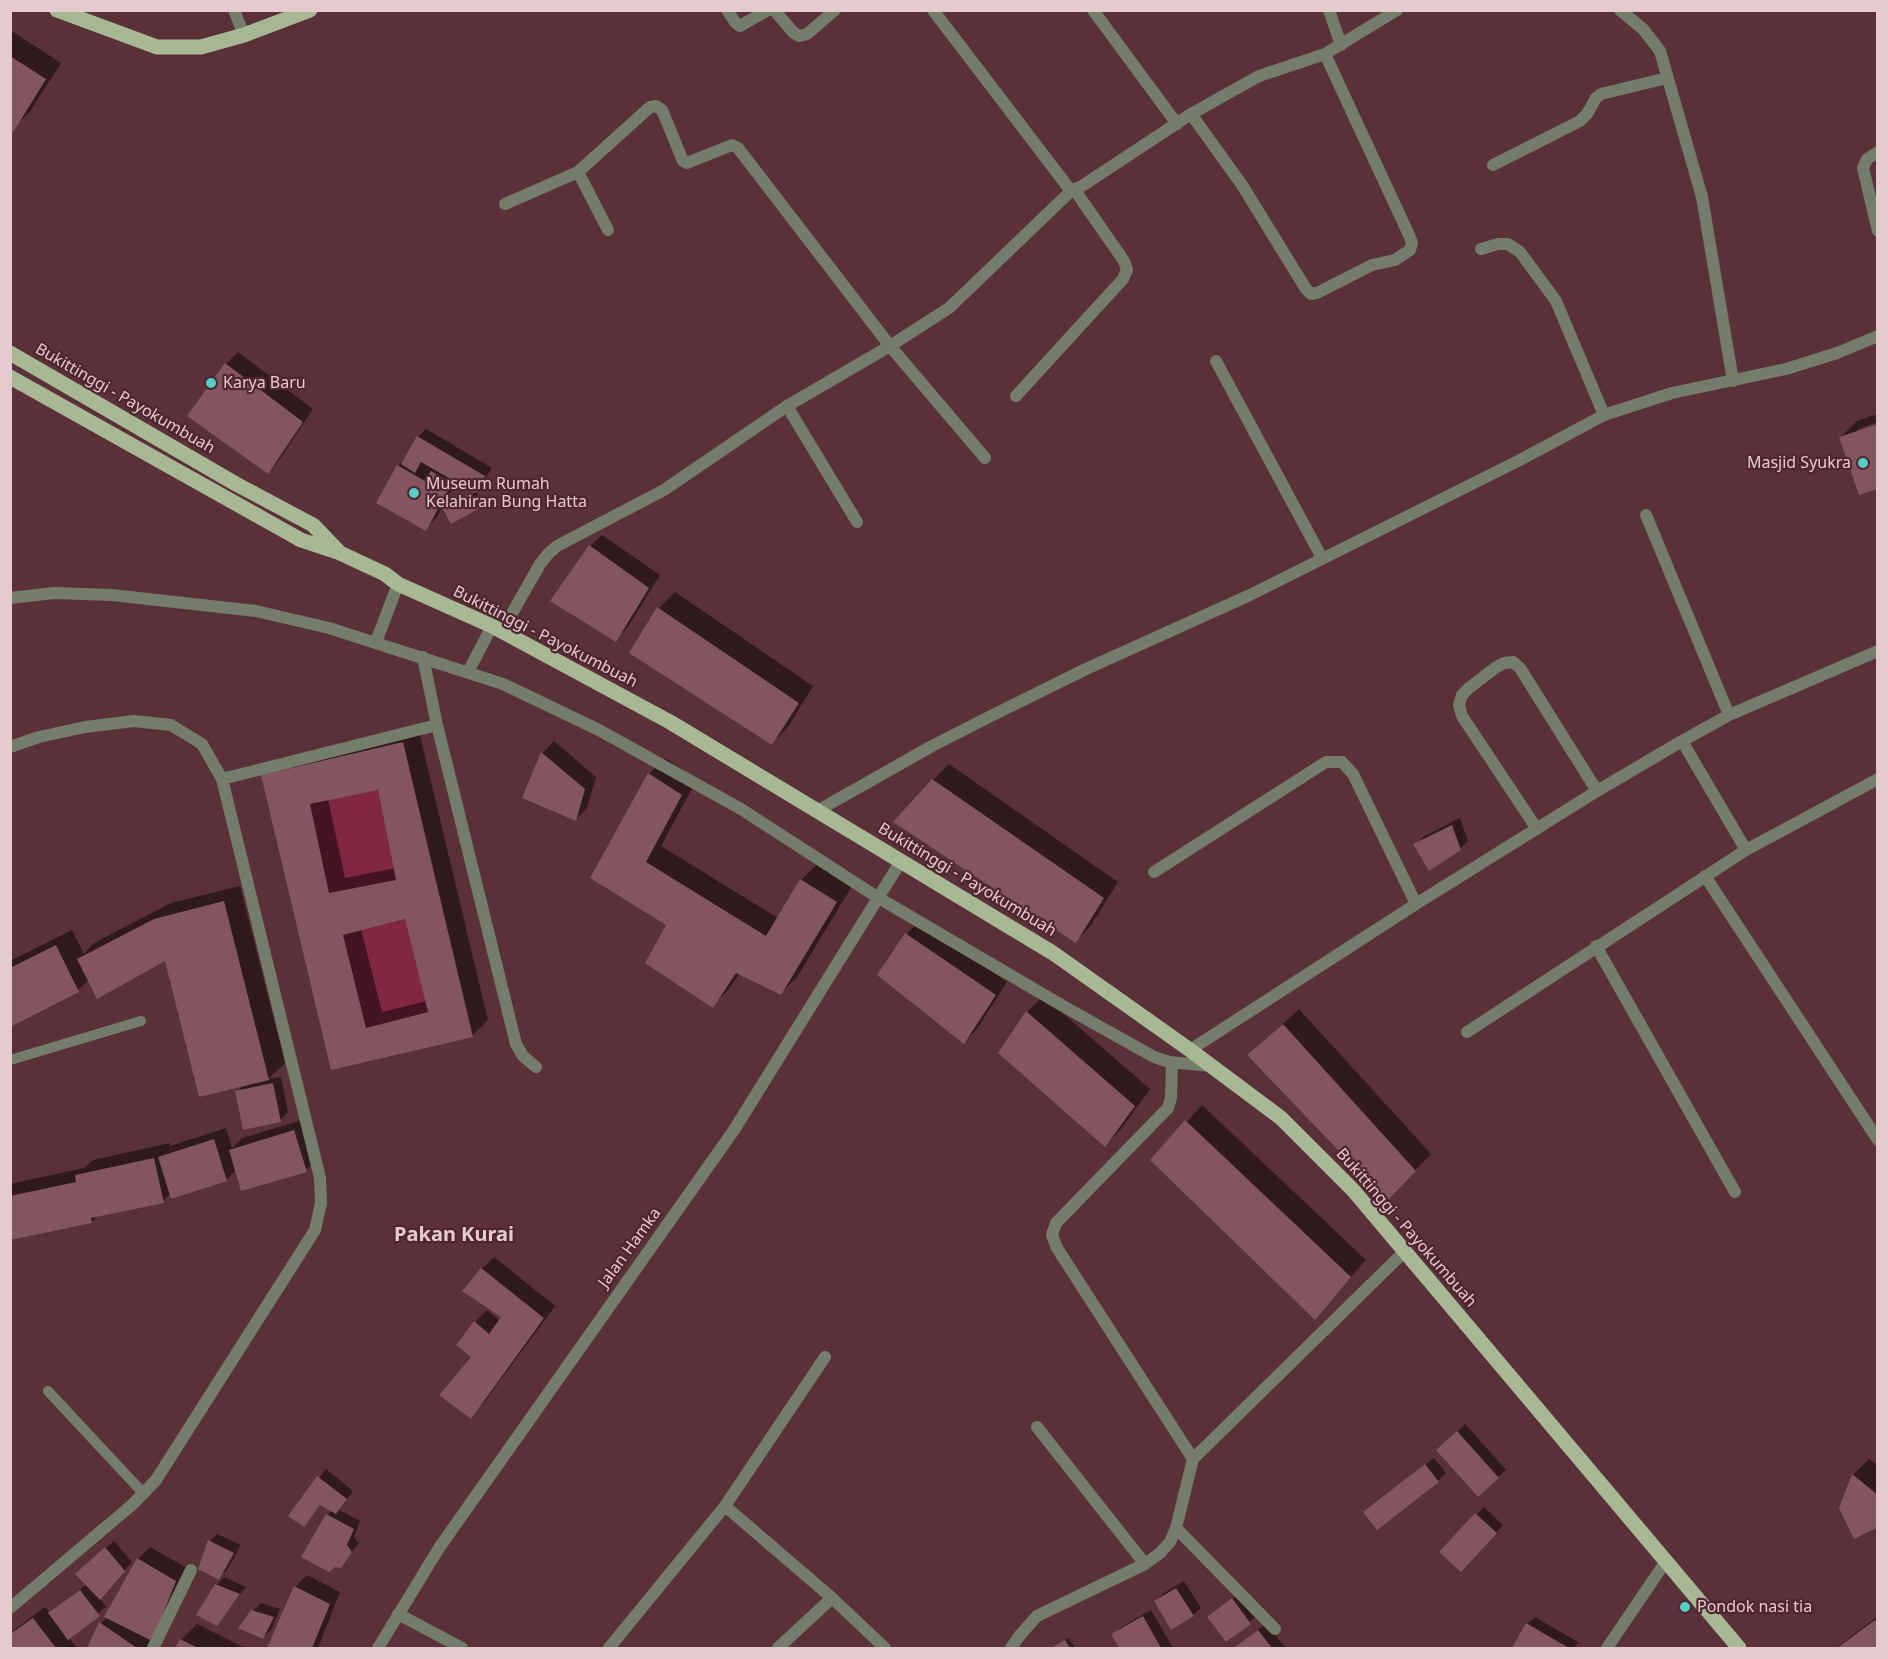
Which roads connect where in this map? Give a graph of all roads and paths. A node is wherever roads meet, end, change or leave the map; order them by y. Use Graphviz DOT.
graph roads {
  1 [pos="57,10"];
  2 [pos="234,10"];
  3 [pos="310,10"];
  4 [pos="727,10"];
  5 [pos="768,10"];
  6 [pos="774,10"];
  7 [pos="835,10"];
  8 [pos="933,10"];
  9 [pos="1093,10"];
  10 [pos="1329,10"];
  11 [pos="1397,10"];
  12 [pos="1620,10"];
  13 [pos="244,35"];
  14 [pos="1341,45"];
  15 [pos="1325,54"];
  16 [pos="1667,78"];
  17 [pos="1191,114"];
  18 [pos="1177,124"];
  19 [pos="1878,152"];
  20 [pos="1492,165"];
  21 [pos="578,172"];
  22 [pos="1072,190"];
  23 [pos="505,204"];
  24 [pos="608,230"];
  25 [pos="1878,231"];
  26 [pos="1481,249"];
  27 [pos="1878,336"];
  28 [pos="890,346"];
  29 [pos="10,353"];
  30 [pos="1216,361"];
  31 [pos="10,377"];
  32 [pos="1733,381"];
  33 [pos="1016,396"];
  34 [pos="787,406"];
  35 [pos="1604,415"];
  36 [pos="984,458"];
  37 [pos="1646,515"];
  38 [pos="857,522"];
  39 [pos="340,554"];
  40 [pos="1322,558"];
  41 [pos="398,584"];
  42 [pos="10,598"];
  43 [pos="497,629"];
  44 [pos="376,642"];
  45 [pos="1878,651"];
  46 [pos="423,657"];
  47 [pos="468,672"];
  48 [pos="1729,715"];
  49 [pos="437,725"];
  50 [pos="1682,741"];
  51 [pos="10,747"];
  52 [pos="222,779"];
  53 [pos="1878,779"];
  54 [pos="1597,791"];
  55 [pos="817,811"];
  56 [pos="1537,829"];
  57 [pos="1746,850"];
  58 [pos="901,861"];
  59 [pos="1154,872"];
  60 [pos="1706,876"];
  61 [pos="877,897"];
  62 [pos="1416,904"];
  63 [pos="1596,946"];
  64 [pos="141,1021"];
  65 [pos="1467,1032"];
  66 [pos="1191,1050"];
  67 [pos="10,1060"];
  68 [pos="1172,1062"];
  69 [pos="1211,1066"];
  70 [pos="536,1067"];
  71 [pos="1878,1140"];
  72 [pos="1735,1192"];
  73 [pos="1405,1251"];
  74 [pos="825,1357"];
  75 [pos="48,1391"];
  76 [pos="1037,1427"];
  77 [pos="1193,1459"];
  78 [pos="144,1494"];
  79 [pos="726,1506"];
  80 [pos="1176,1528"];
  81 [pos="1666,1561"];
  82 [pos="1145,1564"];
  83 [pos="191,1570"];
  84 [pos="832,1598"];
  85 [pos="10,1608"];
  86 [pos="398,1614"];
  87 [pos="1275,1629"];
  88 [pos="153,1648"];
  89 [pos="378,1648"];
  90 [pos="462,1648"];
  91 [pos="609,1648"];
  92 [pos="778,1648"];
  93 [pos="885,1648"];
  94 [pos="1011,1648"];
  95 [pos="1607,1648"];
  96 [pos="1739,1648"];
  1 -- 13 [label="main road"];
  2 -- 13 [label="street"];
  3 -- 13 [label="main road"];
  4 -- 5 [label="street"];
  6 -- 7 [label="street"];
  8 -- 22 [label="street"];
  9 -- 18 [label="street"];
  10 -- 14 [label="street"];
  11 -- 14 [label="street"];
  12 -- 16 [label="street"];
  14 -- 15 [label="street"];
  15 -- 17 [label="street"];
  15 -- 17 [label="street"];
  16 -- 20 [label="street"];
  16 -- 32 [label="street"];
  17 -- 18 [label="street"];
  18 -- 22 [label="street"];
  19 -- 25 [label="street"];
  21 -- 23 [label="street"];
  21 -- 24 [label="street"];
  21 -- 28 [label="street"];
  22 -- 28 [label="street"];
  22 -- 33 [label="street"];
  26 -- 35 [label="street"];
  27 -- 32 [label="street"];
  28 -- 34 [label="street"];
  28 -- 36 [label="street"];
  29 -- 39 [label="main road, Bukittinggi - Payokumbuah"];
  30 -- 40 [label="street"];
  31 -- 39 [label="main road"];
  32 -- 35 [label="street"];
  34 -- 38 [label="street"];
  34 -- 43 [label="street"];
  35 -- 40 [label="street"];
  37 -- 48 [label="street"];
  39 -- 41 [label="main road, Bukittinggi - Payokumbuah"];
  40 -- 55 [label="street"];
  41 -- 43 [label="main road, Bukittinggi - Payokumbuah"];
  41 -- 44 [label="street"];
  42 -- 44 [label="street"];
  43 -- 47 [label="street"];
  43 -- 55 [label="main road, Bukittinggi - Payokumbuah"];
  44 -- 46 [label="street"];
  45 -- 48 [label="street"];
  46 -- 47 [label="street"];
  46 -- 49 [label="street"];
  47 -- 61 [label="street"];
  48 -- 50 [label="street"];
  49 -- 52 [label="street"];
  49 -- 70 [label="street"];
  50 -- 54 [label="street"];
  50 -- 57 [label="street"];
  51 -- 52 [label="street"];
  52 -- 78 [label="street"];
  53 -- 57 [label="street"];
  54 -- 56 [label="street"];
  54 -- 56 [label="street"];
  55 -- 58 [label="main road, Bukittinggi - Payokumbuah"];
  56 -- 62 [label="street"];
  57 -- 60 [label="street"];
  58 -- 61 [label="street, Jalan Hamka"];
  58 -- 66 [label="main road, Bukittinggi - Payokumbuah"];
  59 -- 62 [label="street"];
  60 -- 63 [label="street"];
  60 -- 71 [label="street"];
  61 -- 68 [label="street"];
  61 -- 86 [label="street, Jalan Hamka"];
  62 -- 66 [label="street"];
  63 -- 65 [label="street"];
  63 -- 72 [label="street"];
  64 -- 67 [label="lane"];
  66 -- 69 [label="main road, Bukittinggi - Payokumbuah"];
  68 -- 69 [label="street"];
  68 -- 77 [label="street"];
  69 -- 73 [label="main road, Bukittinggi - Payokumbuah"];
  73 -- 77 [label="street"];
  73 -- 81 [label="main road, Bukittinggi - Payokumbuah"];
  74 -- 79 [label="street"];
  75 -- 78 [label="lane"];
  76 -- 82 [label="street"];
  77 -- 80 [label="street"];
  78 -- 85 [label="street"];
  79 -- 84 [label="street"];
  79 -- 91 [label="street"];
  80 -- 82 [label="street"];
  80 -- 87 [label="street"];
  81 -- 95 [label="street"];
  81 -- 96 [label="main road, Bukittinggi - Payokumbuah"];
  82 -- 94 [label="street"];
  83 -- 88 [label="street"];
  84 -- 92 [label="street"];
  84 -- 93 [label="street"];
  86 -- 89 [label="street, Jalan Hamka"];
  86 -- 90 [label="street"];
}
